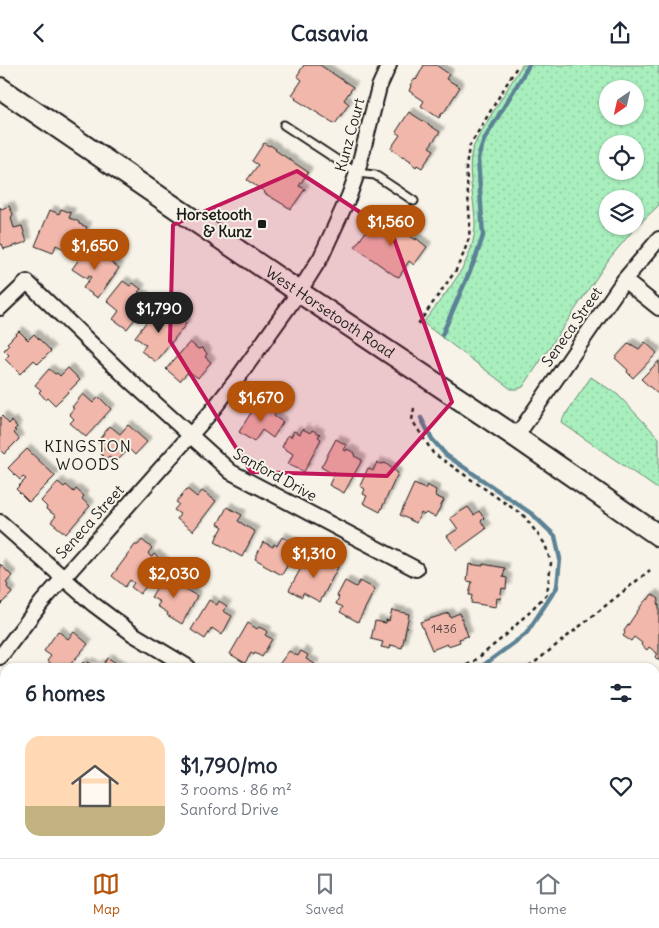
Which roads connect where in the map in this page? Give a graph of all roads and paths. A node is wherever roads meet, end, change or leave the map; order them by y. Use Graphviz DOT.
graph roads {
  1 [pos="389,65"];
  2 [pos="518,65"];
  3 [pos="0,88"];
  4 [pos="284,125"];
  5 [pos="358,173"];
  6 [pos="414,201"];
  7 [pos="659,239"];
  8 [pos="624,280"];
  9 [pos="299,292"];
  10 [pos="0,308"];
  11 [pos="659,308"];
  12 [pos="418,324"];
  13 [pos="414,407"];
  14 [pos="191,434"];
  15 [pos="516,437"];
  16 [pos="0,522"];
  17 [pos="659,537"];
  18 [pos="416,569"];
  19 [pos="650,570"];
  20 [pos="63,577"];
  21 [pos="0,657"];
  22 [pos="181,663"];
  23 [pos="471,663"];
  24 [pos="534,663"];
  1 -- 5 [label="street, Kunz Court"];
  2 -- 12 [label="path"];
  3 -- 9 [label="main road, West Horsetooth Road"];
  4 -- 5 [label="lane"];
  5 -- 6 [label="lane"];
  5 -- 9 [label="street, Kunz Court"];
  7 -- 8 [label="street, Seneca Street"];
  8 -- 11 [label="street"];
  8 -- 15 [label="street, Seneca Street"];
  9 -- 14 [label="street, Seneca Street"];
  9 -- 15 [label="main road, West Horsetooth Road"];
  10 -- 14 [label="street, Sanford Drive"];
  13 -- 23 [label="path"];
  14 -- 18 [label="street, Sanford Drive"];
  14 -- 20 [label="street, Seneca Street"];
  15 -- 17 [label="main road, West Horsetooth Road"];
  16 -- 20 [label="street"];
  19 -- 24 [label="path"];
  20 -- 21 [label="street, Seneca Street"];
  20 -- 22 [label="street"];
}
